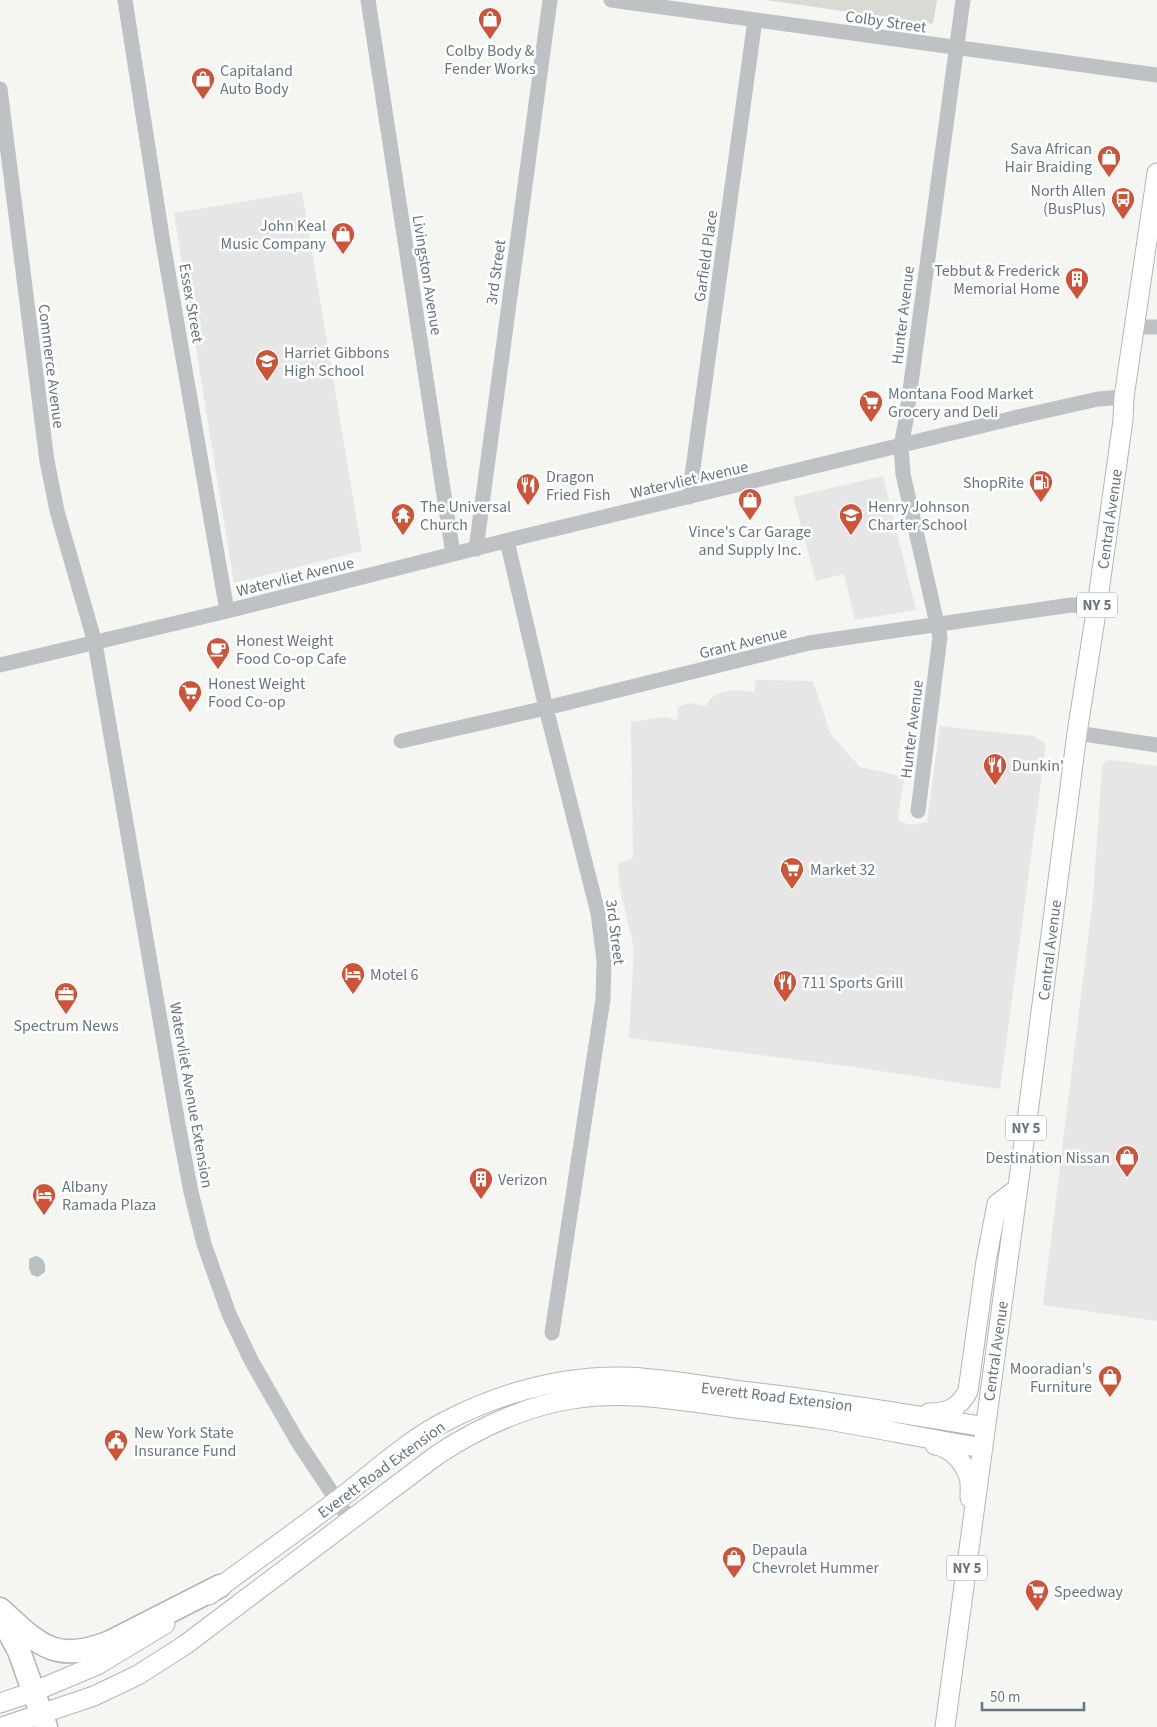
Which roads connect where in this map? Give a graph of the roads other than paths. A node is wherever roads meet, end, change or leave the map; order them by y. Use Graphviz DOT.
graph roads {
  1 [pos="126,0"];
  2 [pos="368,0"];
  3 [pos="550,0"];
  4 [pos="611,0"];
  5 [pos="963,0"];
  6 [pos="755,20"];
  7 [pos="956,49"];
  8 [pos="1157,76"];
  9 [pos="0,89"];
  10 [pos="1157,173"];
  11 [pos="1135,327"];
  12 [pos="1157,327"];
  13 [pos="1124,397"];
  14 [pos="901,446"];
  15 [pos="689,497"];
  16 [pos="507,541"];
  17 [pos="476,549"];
  18 [pos="453,554"];
  19 [pos="1097,606"];
  20 [pos="227,611"];
  21 [pos="938,624"];
  22 [pos="94,644"];
  23 [pos="0,665"];
  24 [pos="546,708"];
  25 [pos="1077,733"];
  26 [pos="401,741"];
  27 [pos="1157,745"];
  28 [pos="918,811"];
  29 [pos="1017,1189"];
  30 [pos="552,1333"];
  31 [pos="778,1413"];
  32 [pos="906,1414"];
  33 [pos="985,1427"];
  34 [pos="983,1448"];
  35 [pos="336,1501"];
  36 [pos="350,1520"];
  37 [pos="970,1547"];
  38 [pos="220,1586"];
  39 [pos="0,1609"];
  40 [pos="0,1616"];
  41 [pos="33,1692"];
  42 [pos="1,1702"];
  43 [pos="44,1721"];
  44 [pos="6,1726"];
  45 [pos="945,1727"];
  1 -- 20 [label="street, Essex Street"];
  2 -- 18 [label="street, Livingston Avenue"];
  3 -- 17 [label="street, 3rd Street"];
  4 -- 6 [label="street, Colby Street"];
  5 -- 7 [label="street, Hunter Avenue"];
  6 -- 7 [label="street, Colby Street"];
  6 -- 15 [label="street, Garfield Place"];
  7 -- 8 [label="street, Colby Street"];
  7 -- 14 [label="street, Hunter Avenue"];
  9 -- 22 [label="street, Commerce Avenue"];
  10 -- 11 [label="main road, Central Avenue / NY 5"];
  11 -- 12 [label="street"];
  11 -- 13 [label="main road, Central Avenue / NY 5"];
  13 -- 14 [label="street, Watervliet Avenue"];
  13 -- 19 [label="main road, Central Avenue / NY 5"];
  14 -- 15 [label="street, Watervliet Avenue"];
  14 -- 21 [label="street, Hunter Avenue"];
  15 -- 16 [label="street, Watervliet Avenue"];
  16 -- 17 [label="street, Watervliet Avenue"];
  16 -- 24 [label="street, 3rd Street"];
  17 -- 18 [label="street, Watervliet Avenue"];
  18 -- 20 [label="street, Watervliet Avenue"];
  19 -- 21 [label="street, Grant Avenue"];
  19 -- 25 [label="main road, Central Avenue / NY 5"];
  20 -- 22 [label="street, Watervliet Avenue"];
  21 -- 24 [label="street, Grant Avenue"];
  21 -- 28 [label="street, Hunter Avenue"];
  22 -- 23 [label="street, Watervliet Avenue"];
  22 -- 35 [label="street, Watervliet Avenue Extension"];
  24 -- 26 [label="street, Grant Avenue"];
  24 -- 30 [label="street, 3rd Street"];
  25 -- 27 [label="street"];
  25 -- 29 [label="main road, Central Avenue / NY 5"];
  29 -- 32 [label="main road"];
  29 -- 33 [label="main road, Central Avenue / NY 5"];
  31 -- 34 [label="main road, Everett Road Extension"];
  31 -- 36 [label="main road, Everett Road Extension"];
  31 -- 37 [label="main road"];
  32 -- 33 [label="main road, Everett Road Extension"];
  32 -- 35 [label="main road, Everett Road Extension"];
  33 -- 34 [label="main road, Central Avenue / NY 5"];
  34 -- 37 [label="main road, Central Avenue / NY 5"];
  35 -- 36 [label="street, Watervliet Avenue Extension"];
  35 -- 38 [label="main road, Everett Road Extension"];
  36 -- 43 [label="main road, Everett Road Extension"];
  37 -- 45 [label="main road, Central Avenue / NY 5"];
  38 -- 39 [label="highway"];
  38 -- 41 [label="main road, Everett Road Extension"];
  40 -- 41 [label="highway"];
  41 -- 42 [label="main road, Everett Road Extension"];
  41 -- 43 [label="highway"];
  43 -- 44 [label="main road, Everett Road Extension"];
}
